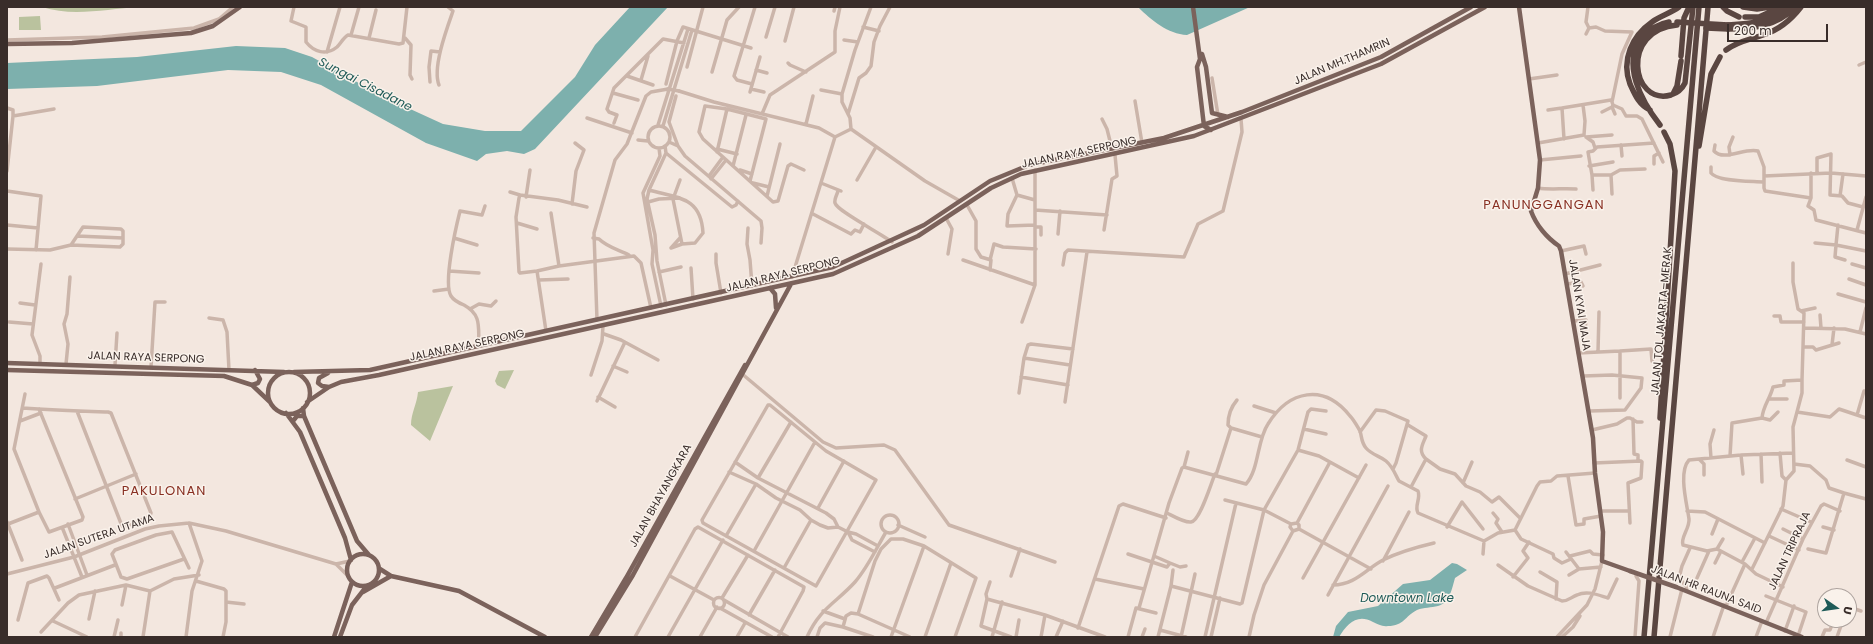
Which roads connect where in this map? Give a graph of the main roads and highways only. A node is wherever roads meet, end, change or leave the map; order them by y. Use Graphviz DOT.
graph roads {
  1 [pos="240,7"];
  2 [pos="1195,7"];
  3 [pos="1471,7"];
  4 [pos="1485,7"];
  5 [pos="1519,7"];
  6 [pos="1679,7"];
  7 [pos="1689,7"];
  8 [pos="1693,7"];
  9 [pos="1699,7"];
  10 [pos="1708,7"];
  11 [pos="1723,7"];
  12 [pos="1743,7"];
  13 [pos="1770,7"];
  14 [pos="1781,7"];
  15 [pos="1789,7"];
  16 [pos="1796,7"];
  17 [pos="1801,7"];
  18 [pos="1466,10"];
  19 [pos="1468,15"];
  20 [pos="1677,24"];
  21 [pos="1728,27"];
  22 [pos="7,44"];
  23 [pos="1726,50"];
  24 [pos="1201,53"];
  25 [pos="1720,58"];
  26 [pos="1673,94"];
  27 [pos="1650,110"];
  28 [pos="1228,117"];
  29 [pos="1215,122"];
  30 [pos="1660,125"];
  31 [pos="1204,126"];
  32 [pos="1211,130"];
  33 [pos="1664,132"];
  34 [pos="1695,164"];
  35 [pos="898,238"];
  36 [pos="901,244"];
  37 [pos="791,284"];
  38 [pos="770,288"];
  39 [pos="776,310"];
  40 [pos="7,363"];
  41 [pos="7,370"];
  42 [pos="255,370"];
  43 [pos="284,372"];
  44 [pos="294,372"];
  45 [pos="328,372"];
  46 [pos="741,373"];
  47 [pos="252,385"];
  48 [pos="329,387"];
  49 [pos="270,402"];
  50 [pos="307,402"];
  51 [pos="303,408"];
  52 [pos="286,414"];
  53 [pos="304,416"];
  54 [pos="293,421"];
  55 [pos="1660,446"];
  56 [pos="368,555"];
  57 [pos="350,560"];
  58 [pos="1602,561"];
  59 [pos="380,569"];
  60 [pos="391,576"];
  61 [pos="352,582"];
  62 [pos="366,586"];
  63 [pos="359,595"];
  64 [pos="1800,636"];
  65 [pos="334,637"];
  66 [pos="340,637"];
  67 [pos="545,637"];
  68 [pos="591,637"];
  69 [pos="595,637"];
  70 [pos="1644,637"];
  71 [pos="1654,637"];
  1 -- 22 [label="main road"];
  2 -- 24 [label="main road"];
  3 -- 18 [label="main road, JALAN MH.THAMRIN"];
  4 -- 19 [label="main road, JALAN RAYA SERPONG"];
  5 -- 58 [label="main road, JALAN KYAI MAJA"];
  6 -- 27 [label="highway"];
  7 -- 26 [label="highway"];
  8 -- 26 [label="highway"];
  9 -- 55 [label="highway, JALAN TOL JAKARTA–MERAK"];
  10 -- 34 [label="highway, JALAN TOL JAKARTA–MERAK"];
  11 -- 14 [label="highway"];
  12 -- 13 [label="highway"];
  15 -- 21 [label="highway"];
  16 -- 21 [label="highway"];
  17 -- 23 [label="highway"];
  18 -- 19 [label="main road"];
  18 -- 28 [label="main road, JALAN MH.THAMRIN"];
  19 -- 32 [label="main road, JALAN RAYA SERPONG"];
  20 -- 21 [label="highway, bridge"];
  20 -- 26 [label="highway"];
  20 -- 27 [label="highway"];
  24 -- 28 [label="main road"];
  24 -- 31 [label="main road"];
  25 -- 34 [label="highway"];
  27 -- 30 [label="highway"];
  28 -- 29 [label="main road, JALAN MH.THAMRIN"];
  29 -- 31 [label="main road, JALAN RAYA SERPONG"];
  31 -- 32 [label="main road"];
  31 -- 35 [label="main road, JALAN RAYA SERPONG"];
  32 -- 36 [label="main road, JALAN RAYA SERPONG"];
  33 -- 55 [label="highway"];
  34 -- 71 [label="highway, JALAN TOL JAKARTA–MERAK"];
  35 -- 36 [label="main road"];
  35 -- 45 [label="main road, JALAN RAYA SERPONG"];
  36 -- 37 [label="main road, JALAN RAYA SERPONG"];
  37 -- 38 [label="main road, JALAN RAYA SERPONG"];
  37 -- 39 [label="main road, JALAN BHAYANGKARA"];
  38 -- 39 [label="main road"];
  38 -- 48 [label="main road, JALAN RAYA SERPONG"];
  39 -- 46 [label="main road, JALAN BHAYANGKARA"];
  40 -- 42 [label="main road, JALAN RAYA SERPONG"];
  41 -- 47 [label="main road, JALAN RAYA SERPONG"];
  42 -- 43 [label="main road, JALAN RAYA SERPONG"];
  42 -- 47 [label="main road"];
  43 -- 44 [label="main road"];
  43 -- 49 [label="main road"];
  44 -- 45 [label="main road, JALAN RAYA SERPONG"];
  44 -- 50 [label="main road"];
  45 -- 48 [label="main road"];
  46 -- 68 [label="main road, JALAN BHAYANGKARA"];
  46 -- 69 [label="main road, JALAN BHAYANGKARA"];
  47 -- 49 [label="main road, JALAN RAYA SERPONG"];
  48 -- 50 [label="main road, JALAN RAYA SERPONG"];
  49 -- 52 [label="main road"];
  50 -- 51 [label="main road"];
  51 -- 52 [label="main road"];
  51 -- 53 [label="main road"];
  52 -- 54 [label="main road"];
  53 -- 54 [label="main road"];
  53 -- 56 [label="main road"];
  54 -- 57 [label="main road"];
  55 -- 70 [label="highway, JALAN TOL JAKARTA–MERAK"];
  56 -- 57 [label="main road"];
  56 -- 59 [label="main road"];
  57 -- 61 [label="main road"];
  58 -- 64 [label="main road, JALAN HR RAUNA SAID, bridge"];
  59 -- 60 [label="main road"];
  59 -- 62 [label="main road"];
  60 -- 63 [label="main road"];
  60 -- 67 [label="main road"];
  61 -- 62 [label="main road"];
  61 -- 65 [label="main road"];
  62 -- 63 [label="main road"];
  63 -- 66 [label="main road"];
}
